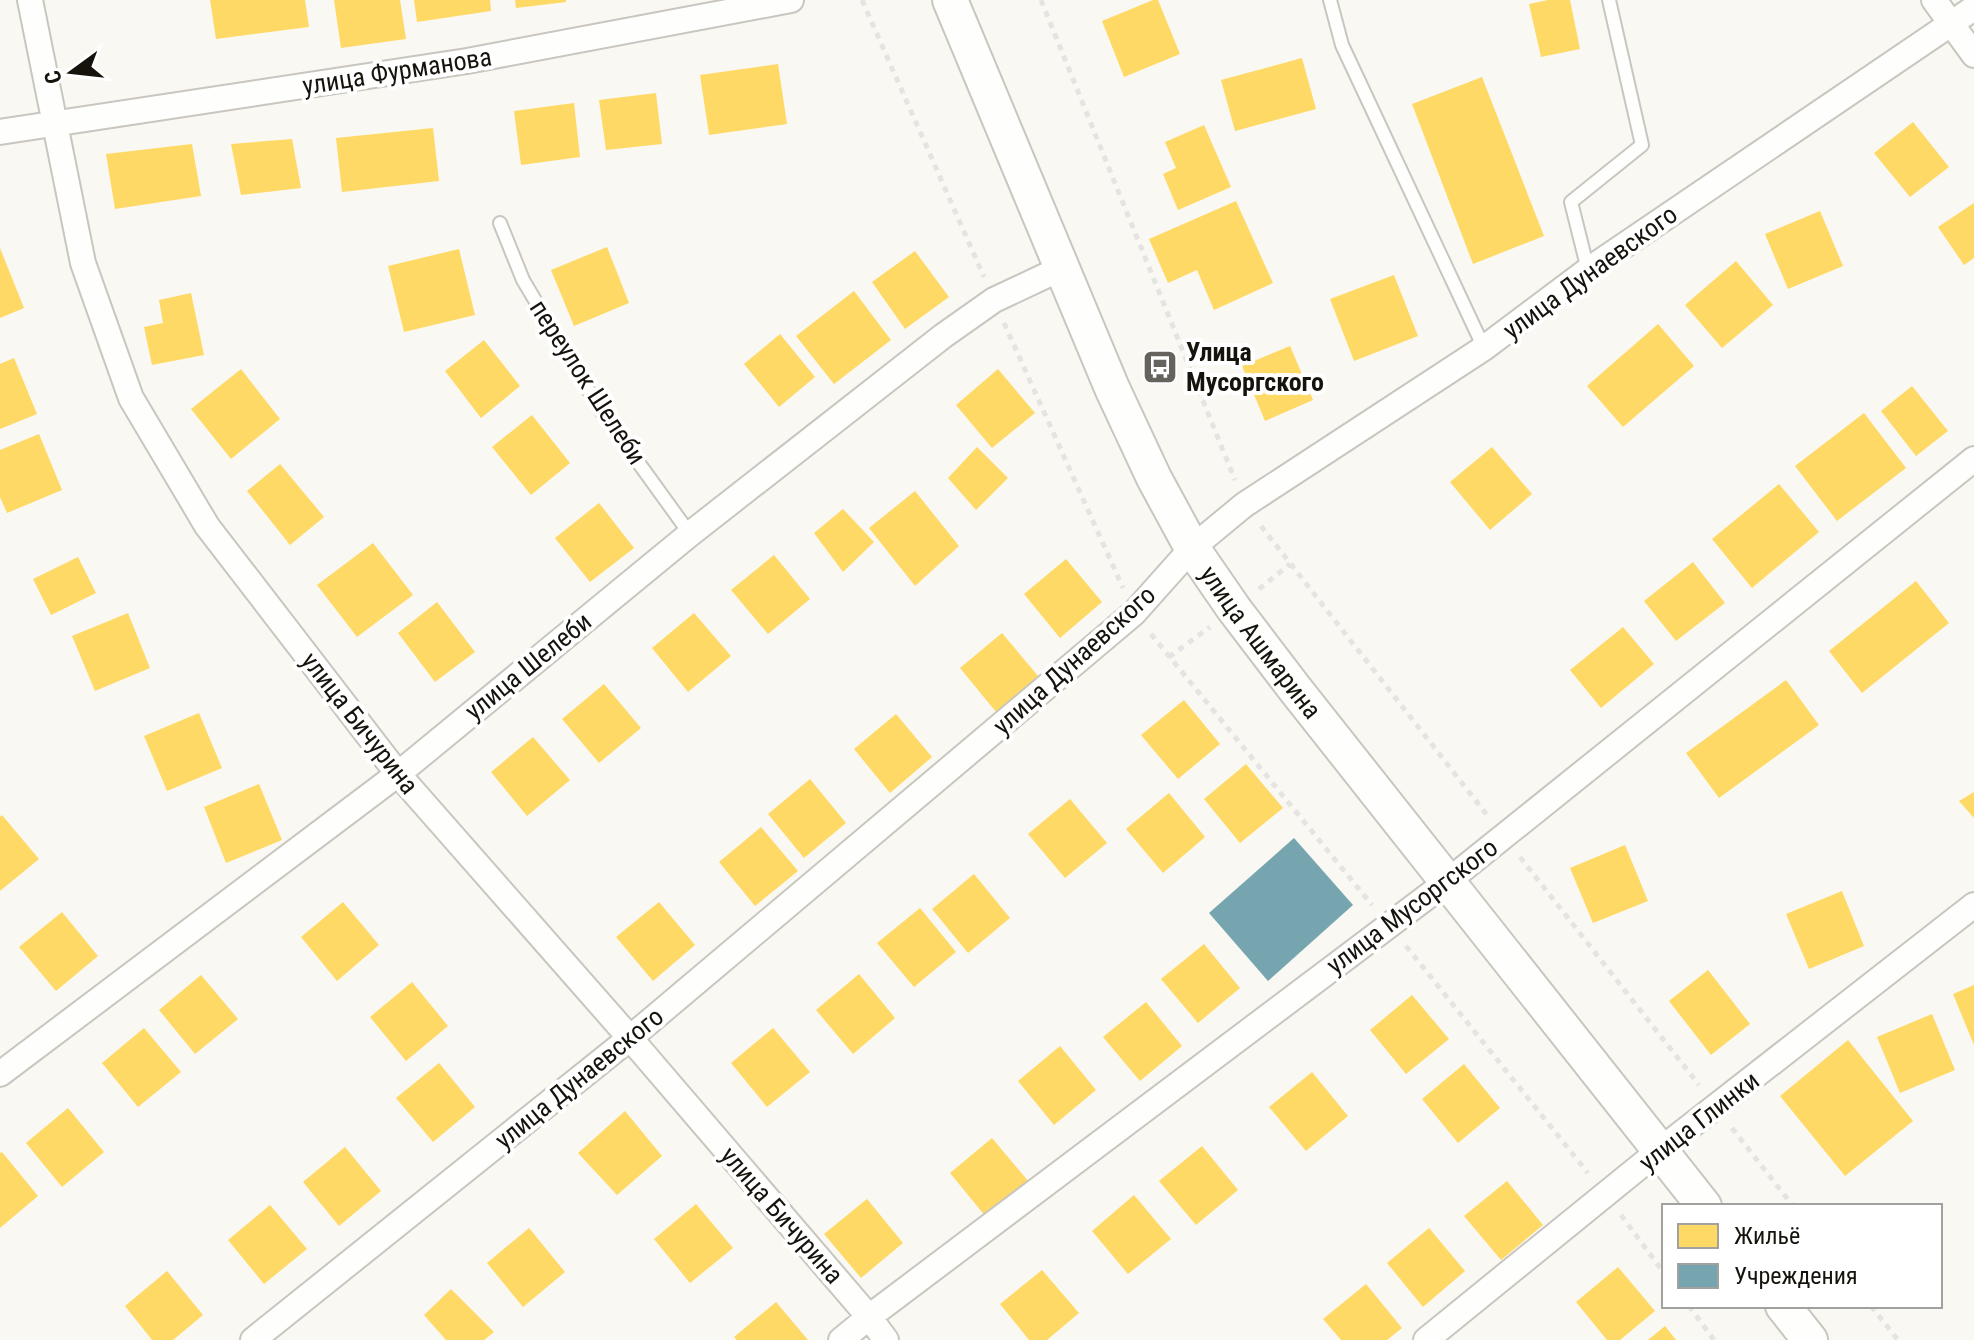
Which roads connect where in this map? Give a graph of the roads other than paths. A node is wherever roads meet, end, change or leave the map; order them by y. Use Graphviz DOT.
graph roads {
  1 [pos="30,0"];
  2 [pos="791,0"];
  3 [pos="950,0"];
  4 [pos="1330,0"];
  5 [pos="1609,0"];
  6 [pos="1934,0"];
  7 [pos="1974,8"];
  8 [pos="1951,23"];
  9 [pos="1974,55"];
  10 [pos="54,124"];
  11 [pos="0,132"];
  12 [pos="500,223"];
  13 [pos="1062,268"];
  14 [pos="1588,270"];
  15 [pos="1484,348"];
  16 [pos="1974,459"];
  17 [pos="690,534"];
  18 [pos="1192,548"];
  19 [pos="398,774"];
  20 [pos="1448,881"];
  21 [pos="1974,905"];
  22 [pos="630,1038"];
  23 [pos="4,1060"];
  24 [pos="1660,1150"];
  25 [pos="1702,1204"];
  26 [pos="1785,1308"];
  27 [pos="869,1317"];
  28 [pos="253,1340"];
  29 [pos="841,1340"];
  30 [pos="886,1340"];
  31 [pos="1426,1340"];
  32 [pos="1810,1340"];
  1 -- 10 [label="street, улица Бичурина"];
  2 -- 10 [label="street, улица Фурманова"];
  3 -- 13 [label="street, улица Ашмарина"];
  4 -- 15 [label="lane"];
  5 -- 14 [label="lane"];
  6 -- 8 [label="street"];
  7 -- 8 [label="street, улица Дунаевского"];
  8 -- 9 [label="street"];
  8 -- 14 [label="street, улица Дунаевского"];
  10 -- 11 [label="street, улица Фурманова"];
  10 -- 19 [label="street, улица Бичурина"];
  12 -- 17 [label="lane, переулок Шелеби"];
  13 -- 17 [label="street, улица Шелеби"];
  13 -- 18 [label="street, улица Ашмарина"];
  14 -- 15 [label="street, улица Дунаевского"];
  15 -- 18 [label="street, улица Дунаевского"];
  16 -- 20 [label="street, улица Мусоргского"];
  17 -- 19 [label="street, улица Шелеби"];
  18 -- 20 [label="street, улица Ашмарина"];
  18 -- 22 [label="street, улица Дунаевского"];
  19 -- 22 [label="street, улица Бичурина"];
  19 -- 23 [label="street, улица Шелеби"];
  20 -- 24 [label="street, улица Ашмарина"];
  20 -- 27 [label="street, улица Мусоргского"];
  21 -- 24 [label="street, улица Глинки"];
  22 -- 27 [label="street, улица Бичурина"];
  22 -- 28 [label="street, улица Дунаевского"];
  24 -- 25 [label="street, улица Ашмарина"];
  24 -- 31 [label="street, улица Глинки"];
  26 -- 32 [label="street"];
  27 -- 29 [label="street, улица Мусоргского"];
  27 -- 30 [label="street, улица Бичурина"];
}
